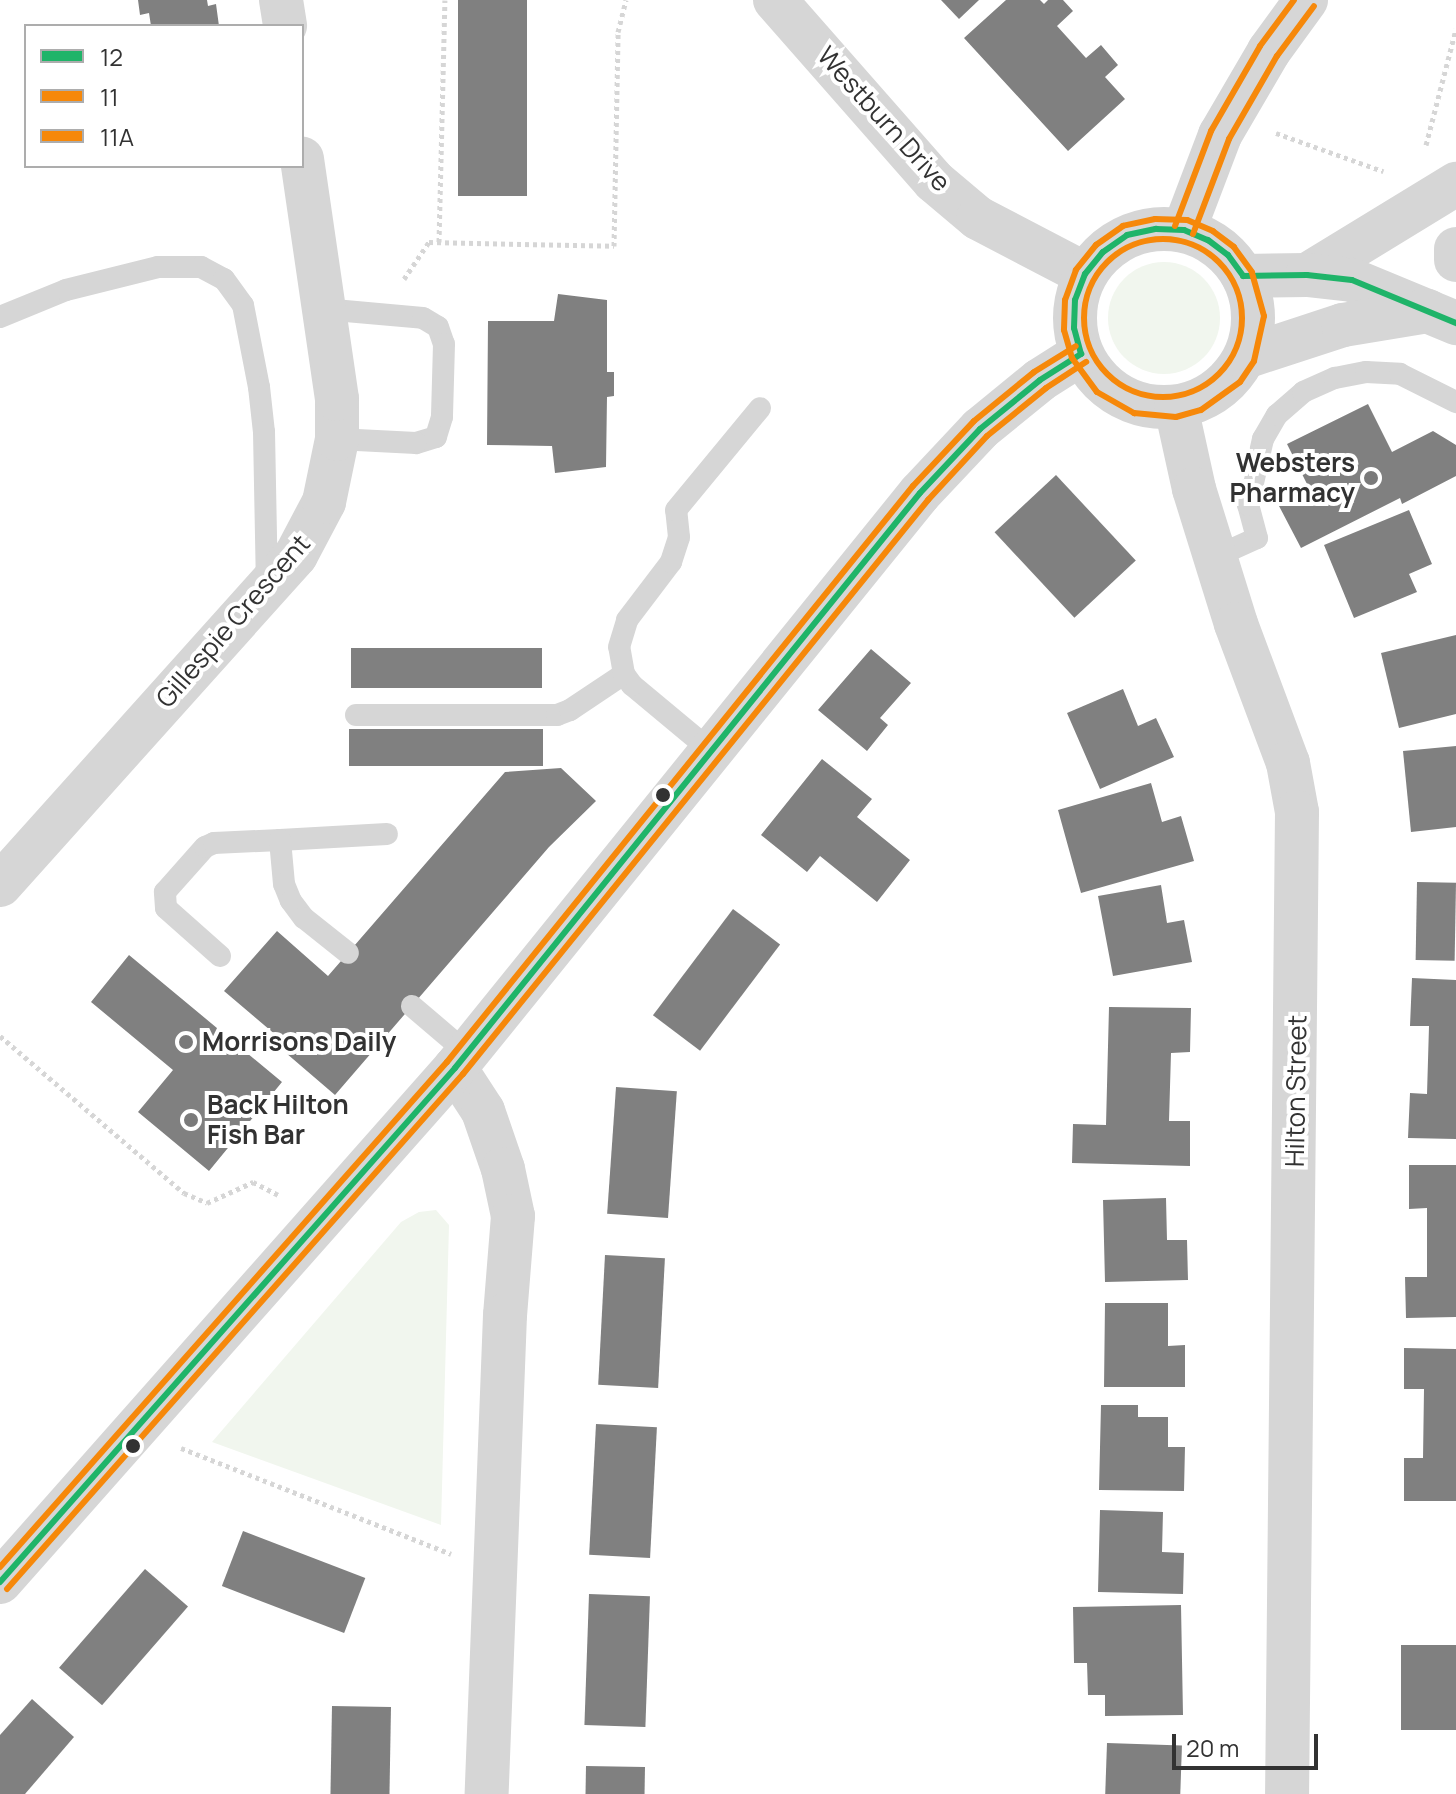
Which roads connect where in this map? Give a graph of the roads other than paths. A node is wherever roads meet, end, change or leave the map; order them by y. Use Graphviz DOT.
graph roads {
  1 [pos="281,0"];
  2 [pos="775,0"];
  3 [pos="1306,0"];
  4 [pos="285,24"];
  5 [pos="303,168"];
  6 [pos="1456,184"];
  7 [pos="1184,230"];
  8 [pos="1456,249"];
  9 [pos="1456,260"];
  10 [pos="1085,274"];
  11 [pos="1307,275"];
  12 [pos="1243,276"];
  13 [pos="323,309"];
  14 [pos="0,317"];
  15 [pos="1448,317"];
  16 [pos="1081,354"];
  17 [pos="1245,357"];
  18 [pos="1456,402"];
  19 [pos="1176,407"];
  20 [pos="760,408"];
  21 [pos="337,439"];
  22 [pos="1215,557"];
  23 [pos="267,587"];
  24 [pos="624,674"];
  25 [pos="356,715"];
  26 [pos="710,750"];
  27 [pos="387,834"];
  28 [pos="280,840"];
  29 [pos="0,885"];
  30 [pos="348,953"];
  31 [pos="220,956"];
  32 [pos="412,1006"];
  33 [pos="461,1061"];
  34 [pos="0,1582"];
  35 [pos="487,1794"];
  36 [pos="1287,1794"];
  1 -- 4 [label="street"];
  2 -- 10 [label="street, Westburn Drive"];
  3 -- 7 [label="street"];
  5 -- 13 [label="street, Gillespie Crescent"];
  6 -- 11 [label="street"];
  7 -- 10 [label="street"];
  7 -- 12 [label="street"];
  8 -- 9 [label="street"];
  10 -- 16 [label="street"];
  11 -- 12 [label="street"];
  11 -- 15 [label="street"];
  12 -- 17 [label="street"];
  13 -- 21 [label="street, Gillespie Crescent"];
  13 -- 21 [label="lane"];
  14 -- 23 [label="lane"];
  15 -- 17 [label="street"];
  16 -- 19 [label="street"];
  16 -- 26 [label="street"];
  17 -- 19 [label="street"];
  18 -- 22 [label="lane"];
  19 -- 22 [label="street, Hilton Street"];
  20 -- 24 [label="lane"];
  21 -- 23 [label="street, Gillespie Crescent"];
  22 -- 36 [label="street, Hilton Street"];
  23 -- 29 [label="street, Gillespie Crescent"];
  24 -- 25 [label="lane"];
  24 -- 26 [label="lane"];
  26 -- 33 [label="street"];
  27 -- 28 [label="lane"];
  28 -- 30 [label="lane"];
  28 -- 31 [label="lane"];
  32 -- 33 [label="lane"];
  33 -- 34 [label="street"];
  33 -- 35 [label="street"];
}
